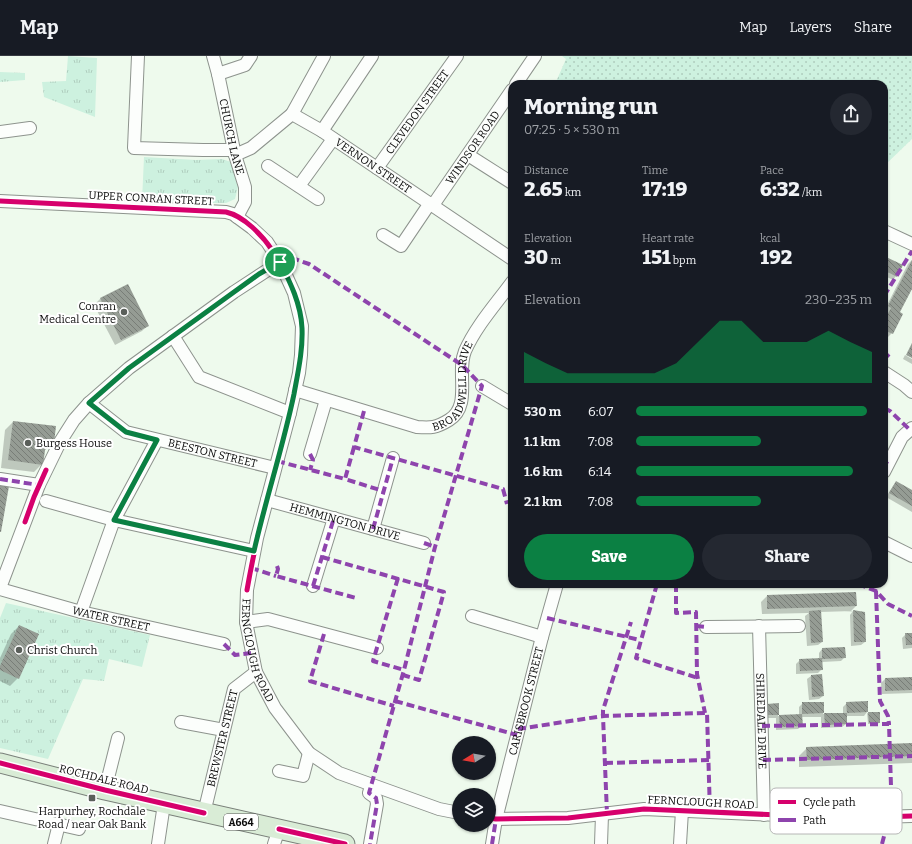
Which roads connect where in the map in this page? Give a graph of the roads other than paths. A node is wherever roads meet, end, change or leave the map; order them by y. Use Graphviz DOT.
graph roads {
  1 [pos="138,56"];
  2 [pos="213,56"];
  3 [pos="251,56"];
  4 [pos="324,56"];
  5 [pos="372,56"];
  6 [pos="457,56"];
  7 [pos="535,56"];
  8 [pos="218,74"];
  9 [pos="519,80"];
  10 [pos="508,105"];
  11 [pos="292,114"];
  12 [pos="30,128"];
  13 [pos="322,131"];
  14 [pos="0,132"];
  15 [pos="333,139"];
  16 [pos="234,152"];
  17 [pos="468,155"];
  18 [pos="268,166"];
  19 [pos="377,168"];
  20 [pos="508,180"];
  21 [pos="299,186"];
  22 [pos="318,199"];
  23 [pos="0,202"];
  24 [pos="432,204"];
  25 [pos="237,217"];
  26 [pos="888,233"];
  27 [pos="383,235"];
  28 [pos="912,244"];
  29 [pos="508,256"];
  30 [pos="280,262"];
  31 [pos="508,287"];
  32 [pos="173,336"];
  33 [pos="888,374"];
  34 [pos="482,386"];
  35 [pos="295,390"];
  36 [pos="912,392"];
  37 [pos="326,400"];
  38 [pos="508,402"];
  39 [pos="89,403"];
  40 [pos="290,413"];
  41 [pos="912,428"];
  42 [pos="157,440"];
  43 [pos="310,454"];
  44 [pos="392,458"];
  45 [pos="888,461"];
  46 [pos="275,468"];
  47 [pos="0,479"];
  48 [pos="39,485"];
  49 [pos="267,500"];
  50 [pos="46,501"];
  51 [pos="334,518"];
  52 [pos="114,520"];
  53 [pos="373,529"];
  54 [pos="424,543"];
  55 [pos="888,544"];
  56 [pos="254,551"];
  57 [pos="912,556"];
  58 [pos="313,586"];
  59 [pos="556,588"];
  60 [pos="0,589"];
  61 [pos="81,612"];
  62 [pos="472,616"];
  63 [pos="246,622"];
  64 [pos="759,626"];
  65 [pos="799,626"];
  66 [pos="706,627"];
  67 [pos="542,637"];
  68 [pos="224,644"];
  69 [pos="377,648"];
  70 [pos="256,672"];
  71 [pos="181,722"];
  72 [pos="224,730"];
  73 [pos="118,738"];
  74 [pos="310,753"];
  75 [pos="0,763"];
  76 [pos="279,771"];
  77 [pos="371,786"];
  78 [pos="105,790"];
  79 [pos="164,804"];
  80 [pos="496,804"];
  81 [pos="0,811"];
  82 [pos="452,812"];
  83 [pos="682,812"];
  84 [pos="204,813"];
  85 [pos="602,814"];
  86 [pos="764,815"];
  87 [pos="770,815"];
  88 [pos="902,816"];
  89 [pos="912,816"];
  90 [pos="496,819"];
  91 [pos="59,824"];
  92 [pos="79,829"];
  93 [pos="492,832"];
  94 [pos="276,837"];
  95 [pos="54,844"];
  96 [pos="158,844"];
  97 [pos="345,844"];
  98 [pos="370,844"];
  99 [pos="492,844"];
  100 [pos="601,844"];
  101 [pos="680,844"];
  1 -- 16 [label="street"];
  2 -- 8 [label="street, CHURCH LANE"];
  3 -- 8 [label="street"];
  4 -- 11 [label="street"];
  5 -- 13 [label="street"];
  6 -- 19 [label="street, CLEVEDON STREET"];
  7 -- 9 [label="street"];
  8 -- 16 [label="street, CHURCH LANE"];
  10 -- 17 [label="street, WINDSOR ROAD"];
  11 -- 13 [label="street, VERNON STREET"];
  11 -- 16 [label="street"];
  12 -- 14 [label="street"];
  13 -- 15 [label="street, VERNON STREET"];
  15 -- 19 [label="street, VERNON STREET"];
  15 -- 21 [label="street"];
  16 -- 25 [label="street, CHURCH LANE"];
  17 -- 20 [label="street"];
  17 -- 24 [label="street, WINDSOR ROAD"];
  18 -- 21 [label="street"];
  19 -- 24 [label="street, VERNON STREET"];
  21 -- 22 [label="street"];
  23 -- 25 [label="street, UPPER CONRAN STREET"];
  24 -- 27 [label="street, WINDSOR ROAD"];
  24 -- 29 [label="street, VERNON STREET"];
  25 -- 30 [label="street, UPPER CONRAN STREET"];
  26 -- 28 [label="street"];
  30 -- 32 [label="street"];
  30 -- 35 [label="street, FERNCLOUGH ROAD"];
  31 -- 37 [label="street, BROADWELL DRIVE"];
  32 -- 39 [label="street"];
  32 -- 40 [label="street"];
  33 -- 36 [label="street"];
  34 -- 38 [label="street"];
  35 -- 37 [label="street, BROADWELL DRIVE"];
  35 -- 40 [label="street, FERNCLOUGH ROAD"];
  37 -- 43 [label="street"];
  39 -- 42 [label="street, BEESTON STREET"];
  39 -- 48 [label="street"];
  40 -- 46 [label="street, FERNCLOUGH ROAD"];
  41 -- 45 [label="street"];
  42 -- 46 [label="street, BEESTON STREET"];
  42 -- 52 [label="street"];
  44 -- 53 [label="street"];
  46 -- 49 [label="street, FERNCLOUGH ROAD"];
  47 -- 48 [label="street"];
  48 -- 60 [label="street"];
  49 -- 51 [label="street, HEMMINGTON DRIVE"];
  49 -- 56 [label="street, FERNCLOUGH ROAD"];
  50 -- 52 [label="street"];
  51 -- 53 [label="street, HEMMINGTON DRIVE"];
  51 -- 58 [label="street"];
  52 -- 56 [label="street"];
  52 -- 61 [label="street"];
  53 -- 54 [label="street, HEMMINGTON DRIVE"];
  55 -- 57 [label="street"];
  56 -- 63 [label="street, FERNCLOUGH ROAD"];
  59 -- 67 [label="street, CARISBROOK STREET"];
  60 -- 61 [label="street, WATER STREET"];
  61 -- 68 [label="street, WATER STREET"];
  62 -- 67 [label="street"];
  63 -- 69 [label="street"];
  63 -- 70 [label="street, FERNCLOUGH ROAD"];
  64 -- 65 [label="street"];
  64 -- 66 [label="street"];
  64 -- 86 [label="street, SHIREDALE DRIVE"];
  67 -- 80 [label="street, CARISBROOK STREET"];
  70 -- 72 [label="street, BREWSTER STREET"];
  70 -- 74 [label="street, FERNCLOUGH ROAD"];
  71 -- 72 [label="street"];
  72 -- 84 [label="street, BREWSTER STREET"];
  73 -- 78 [label="street"];
  74 -- 76 [label="street"];
  74 -- 77 [label="street, FERNCLOUGH ROAD"];
  75 -- 78 [label="main road, ROCHDALE ROAD / A664"];
  77 -- 82 [label="street, FERNCLOUGH ROAD"];
  77 -- 98 [label="street"];
  78 -- 79 [label="main road, ROCHDALE ROAD / A664"];
  79 -- 84 [label="main road, ROCHDALE ROAD / A664"];
  79 -- 96 [label="street"];
  81 -- 91 [label="street"];
  83 -- 85 [label="street, FERNCLOUGH ROAD"];
  83 -- 86 [label="street, FERNCLOUGH ROAD"];
  83 -- 101 [label="street"];
  84 -- 94 [label="main road, ROCHDALE ROAD / A664"];
  85 -- 90 [label="street, FERNCLOUGH ROAD"];
  85 -- 100 [label="street"];
  86 -- 87 [label="street, FERNCLOUGH ROAD"];
  88 -- 89 [label="street, FERNCLOUGH ROAD"];
  91 -- 92 [label="street"];
  91 -- 95 [label="street"];
  93 -- 99 [label="street, CARISBROOK STREET"];
  94 -- 97 [label="main road, ROCHDALE ROAD / A664"];
}
